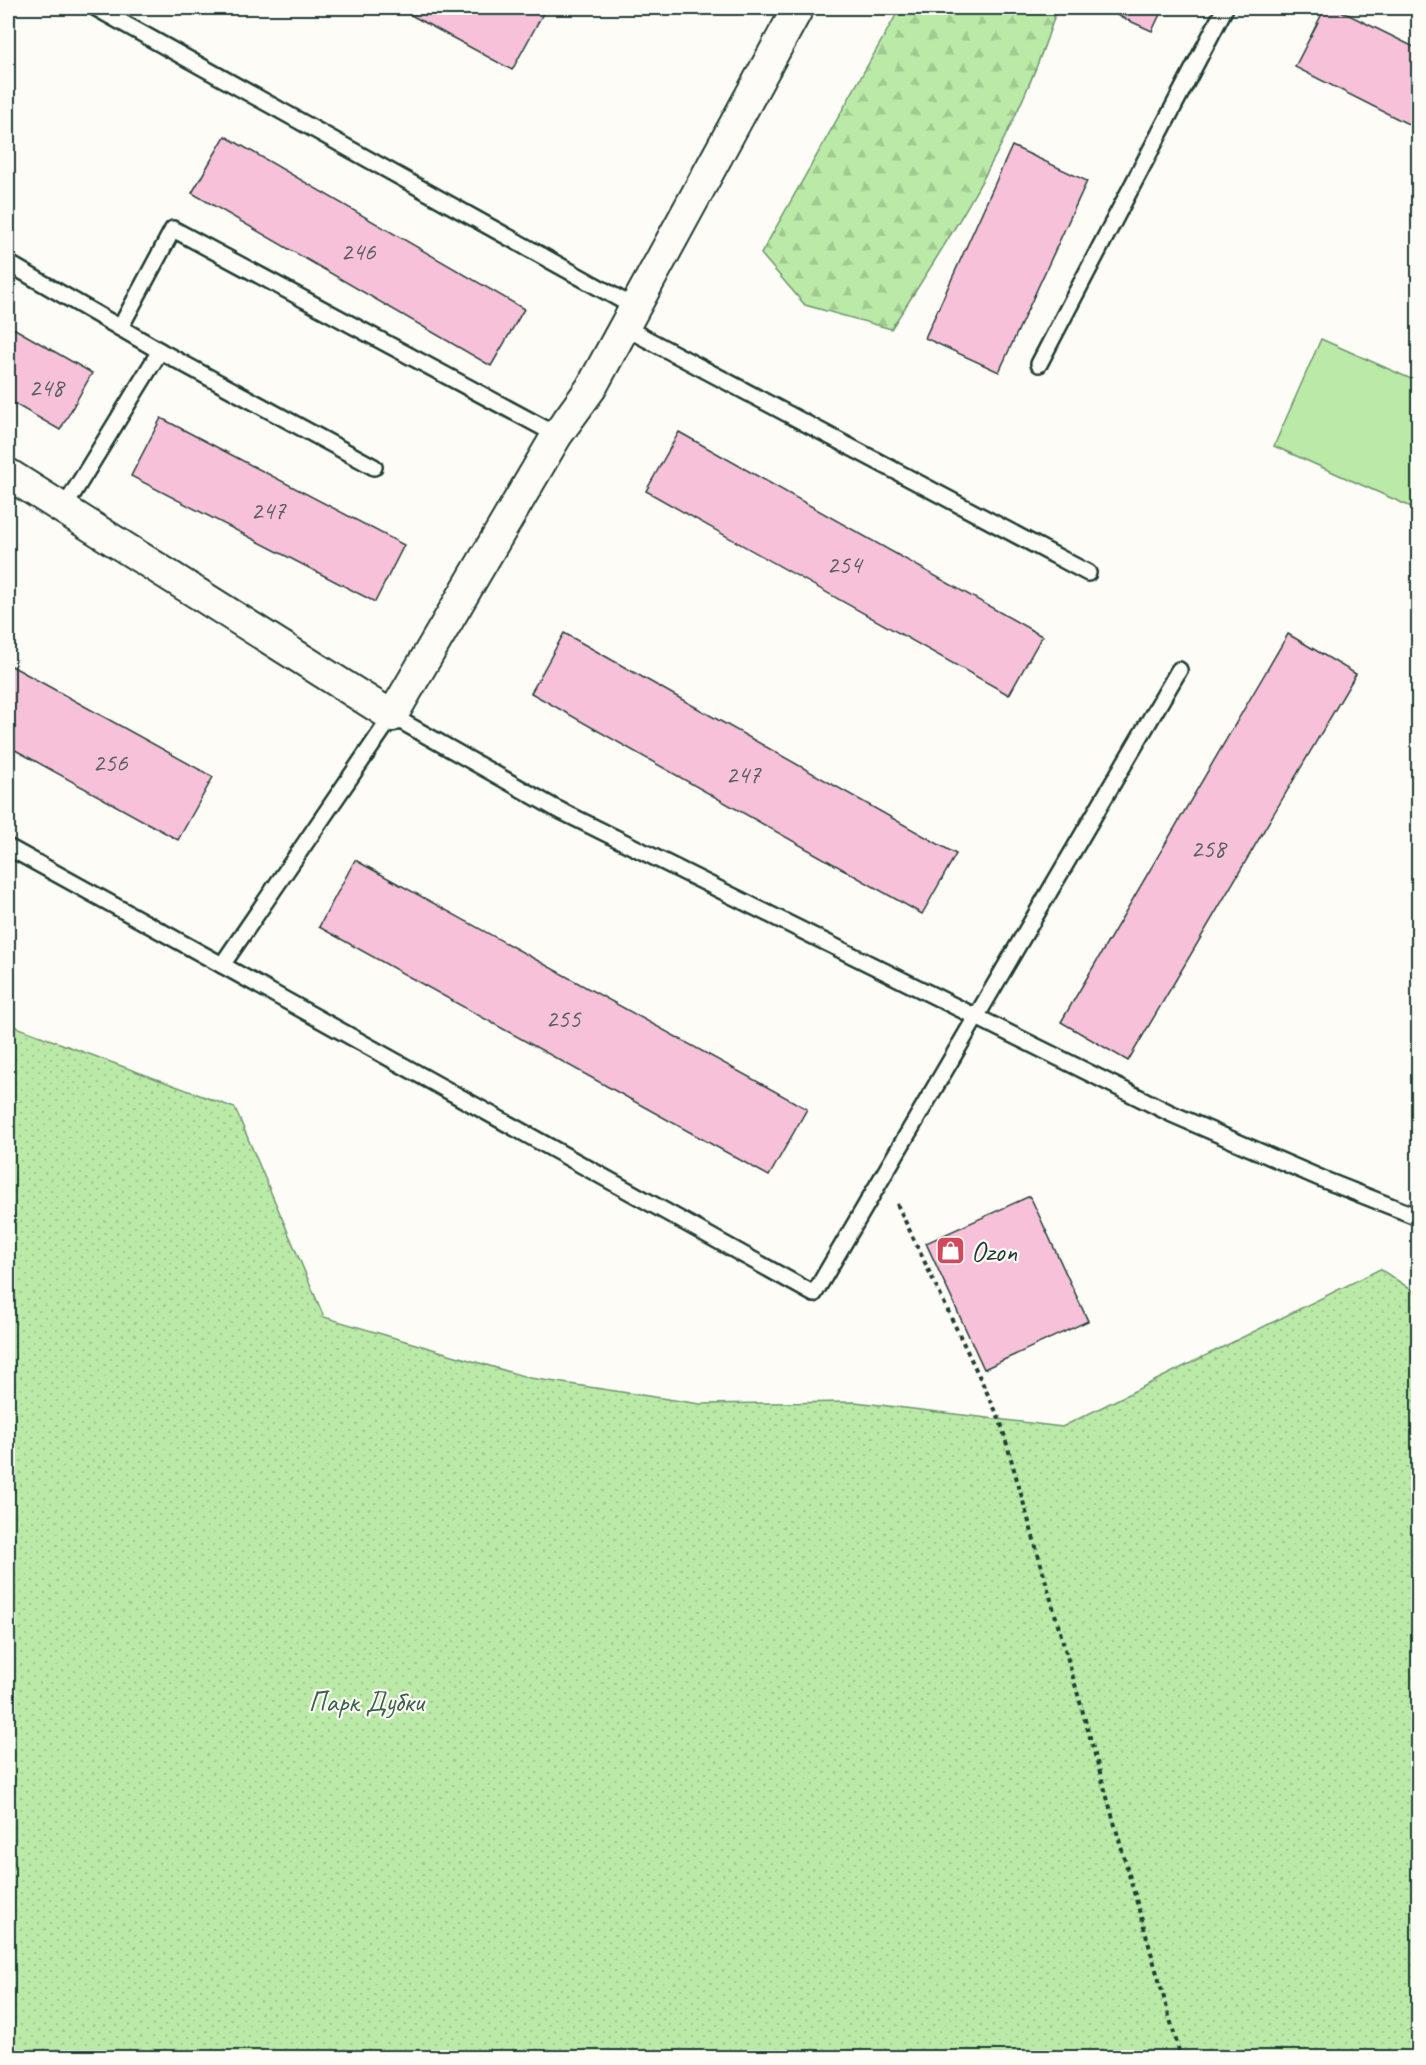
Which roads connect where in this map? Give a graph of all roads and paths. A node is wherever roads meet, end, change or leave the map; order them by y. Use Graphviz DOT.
graph roads {
  1 [pos="96,8"];
  2 [pos="798,8"];
  3 [pos="1225,8"];
  4 [pos="8,263"];
  5 [pos="629,317"];
  6 [pos="120,328"];
  7 [pos="160,351"];
  8 [pos="1039,364"];
  9 [pos="557,435"];
  10 [pos="374,467"];
  11 [pos="8,474"];
  12 [pos="64,508"];
  13 [pos="1088,573"];
  14 [pos="1179,670"];
  15 [pos="392,717"];
  16 [pos="8,847"];
  17 [pos="222,965"];
  18 [pos="977,1017"];
  19 [pos="884,1175"];
  20 [pos="1419,1217"];
  21 [pos="1181,2058"];
  1 -- 5 [label="lane"];
  2 -- 5 [label="street"];
  3 -- 8 [label="lane"];
  4 -- 6 [label="lane"];
  5 -- 9 [label="street"];
  5 -- 13 [label="lane"];
  6 -- 7 [label="lane"];
  6 -- 9 [label="lane"];
  7 -- 10 [label="lane"];
  7 -- 12 [label="lane"];
  9 -- 15 [label="street"];
  11 -- 12 [label="street"];
  12 -- 15 [label="street"];
  14 -- 18 [label="lane"];
  15 -- 17 [label="lane"];
  15 -- 18 [label="lane"];
  16 -- 17 [label="lane"];
  17 -- 19 [label="lane"];
  18 -- 19 [label="lane"];
  18 -- 20 [label="lane"];
  19 -- 21 [label="path"];
}
